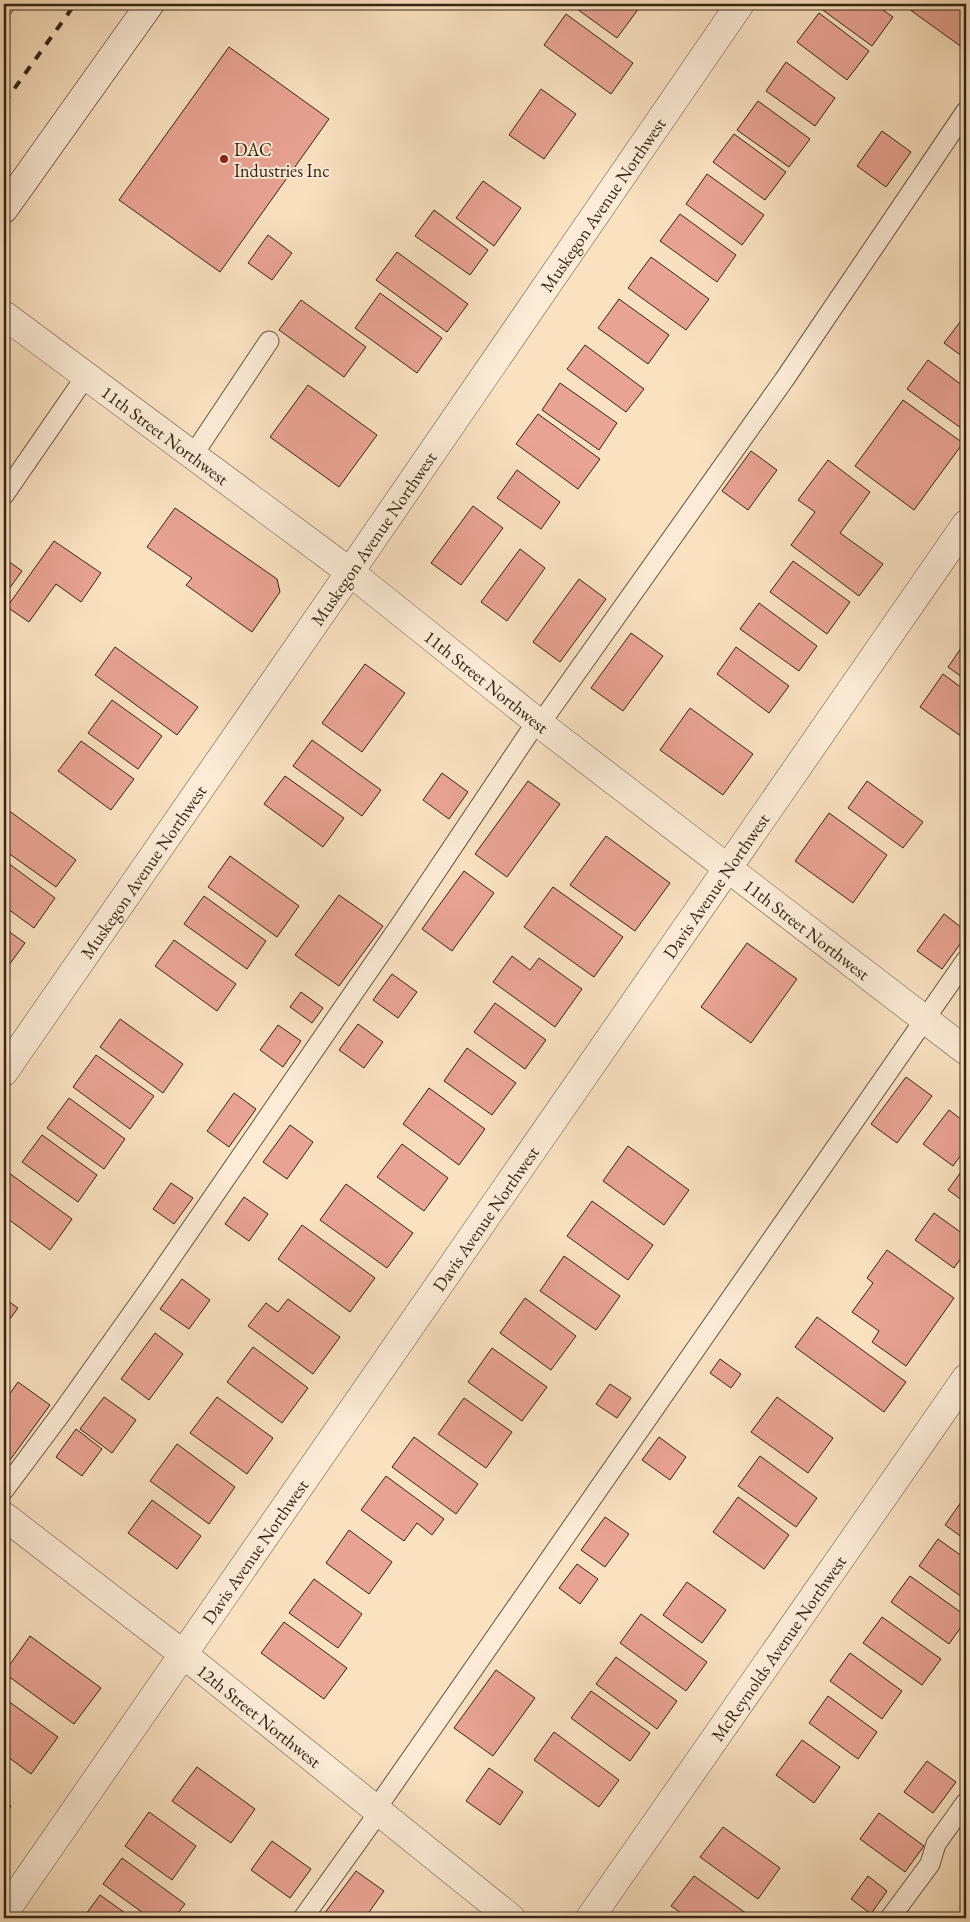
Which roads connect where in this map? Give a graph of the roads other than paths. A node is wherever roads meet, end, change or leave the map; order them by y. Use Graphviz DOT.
graph roads {
  1 [pos="150,4"];
  2 [pos="740,4"];
  3 [pos="966,111"];
  4 [pos="4,209"];
  5 [pos="4,315"];
  6 [pos="269,341"];
  7 [pos="86,376"];
  8 [pos="193,454"];
  9 [pos="4,495"];
  10 [pos="966,524"];
  11 [pos="350,572"];
  12 [pos="538,723"];
  13 [pos="728,867"];
  14 [pos="966,960"];
  15 [pos="925,1019"];
  16 [pos="966,1051"];
  17 [pos="4,1072"];
  18 [pos="966,1378"];
  19 [pos="4,1490"];
  20 [pos="4,1516"];
  21 [pos="183,1654"];
  22 [pos="966,1802"];
  23 [pos="378,1810"];
  24 [pos="4,1913"];
  25 [pos="303,1918"];
  26 [pos="511,1918"];
  27 [pos="590,1918"];
  28 [pos="890,1918"];
  1 -- 4 [label="street"];
  2 -- 11 [label="street, Muskegon Avenue Northwest"];
  3 -- 12 [label="lane"];
  5 -- 7 [label="street, 11th Street Northwest"];
  6 -- 8 [label="lane"];
  7 -- 8 [label="street, 11th Street Northwest"];
  7 -- 9 [label="lane"];
  8 -- 11 [label="street, 11th Street Northwest"];
  10 -- 13 [label="street, Davis Avenue Northwest"];
  11 -- 12 [label="street, 11th Street Northwest"];
  11 -- 17 [label="street, Muskegon Avenue Northwest"];
  12 -- 13 [label="street, 11th Street Northwest"];
  12 -- 19 [label="lane"];
  13 -- 15 [label="street, 11th Street Northwest"];
  13 -- 21 [label="street, Davis Avenue Northwest"];
  14 -- 15 [label="lane"];
  15 -- 16 [label="street, 11th Street Northwest"];
  15 -- 23 [label="lane"];
  18 -- 27 [label="street, McReynolds Avenue Northwest"];
  20 -- 21 [label="street, 12th Street Northwest"];
  21 -- 23 [label="street, 12th Street Northwest"];
  21 -- 24 [label="street, Davis Avenue Northwest"];
  22 -- 28 [label="lane"];
  23 -- 25 [label="lane"];
  23 -- 26 [label="street, 12th Street Northwest"];
}
